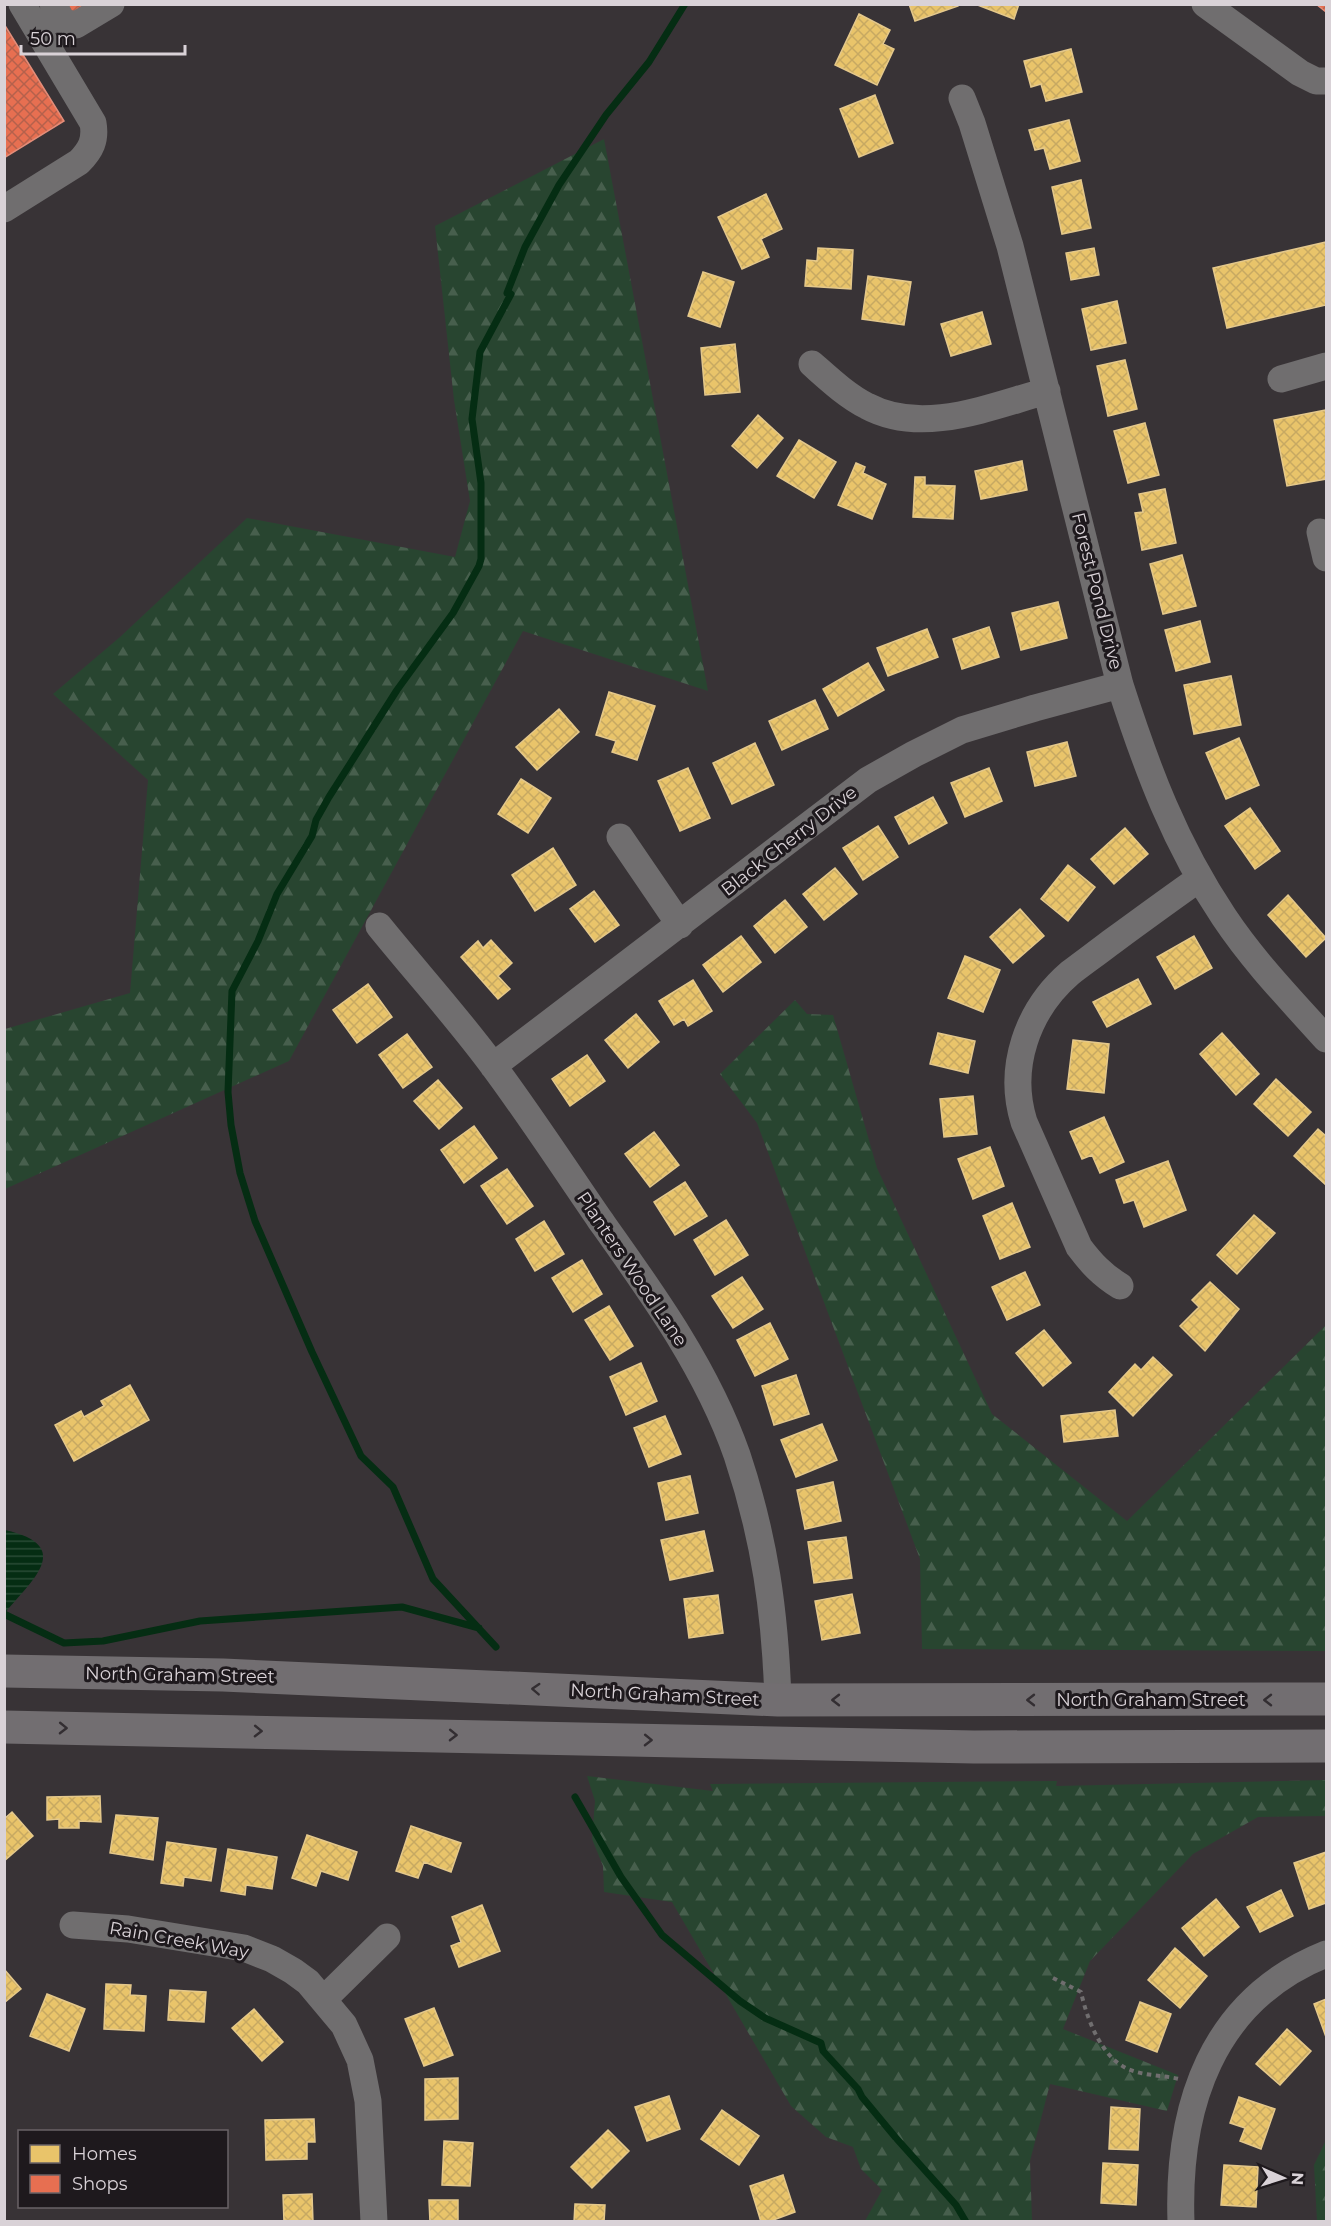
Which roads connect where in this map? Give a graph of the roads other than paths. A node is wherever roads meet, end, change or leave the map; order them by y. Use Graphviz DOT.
graph roads {
  1 [pos="22,4"];
  2 [pos="52,4"];
  3 [pos="111,4"];
  4 [pos="1205,4"];
  5 [pos="1326,81"];
  6 [pos="962,98"];
  7 [pos="4,209"];
  8 [pos="812,364"];
  9 [pos="1326,366"];
  10 [pos="1281,379"];
  11 [pos="1047,391"];
  12 [pos="1320,532"];
  13 [pos="1326,558"];
  14 [pos="1120,685"];
  15 [pos="620,837"];
  16 [pos="1200,878"];
  17 [pos="680,925"];
  18 [pos="379,926"];
  19 [pos="1325,1036"];
  20 [pos="493,1066"];
  21 [pos="1120,1286"];
  22 [pos="4,1671"];
  23 [pos="1326,1699"];
  24 [pos="778,1700"];
  25 [pos="4,1727"];
  26 [pos="1326,1746"];
  27 [pos="73,1924"];
  28 [pos="387,1937"];
  29 [pos="1326,1954"];
  30 [pos="323,2000"];
  31 [pos="374,2222"];
  32 [pos="1181,2222"];
  1 -- 7 [label="street"];
  2 -- 3 [label="street"];
  4 -- 5 [label="street"];
  6 -- 11 [label="street, Forest Pond Drive"];
  8 -- 11 [label="street"];
  9 -- 10 [label="street"];
  11 -- 14 [label="street, Forest Pond Drive"];
  12 -- 13 [label="street"];
  14 -- 16 [label="street, Forest Pond Drive"];
  14 -- 17 [label="street, Black Cherry Drive"];
  15 -- 17 [label="street"];
  16 -- 19 [label="street, Forest Pond Drive"];
  16 -- 21 [label="street"];
  17 -- 20 [label="street, Black Cherry Drive"];
  18 -- 20 [label="street, Planters Wood Lane"];
  20 -- 24 [label="street, Planters Wood Lane"];
  24 -- 22 [label="main road, North Graham Street, one-way"];
  23 -- 24 [label="main road, North Graham Street, one-way"];
  25 -- 26 [label="main road, one-way"];
  27 -- 30 [label="street, Rain Creek Way"];
  28 -- 30 [label="street"];
  29 -- 32 [label="street"];
  30 -- 31 [label="street, Rain Creek Way"];
}
